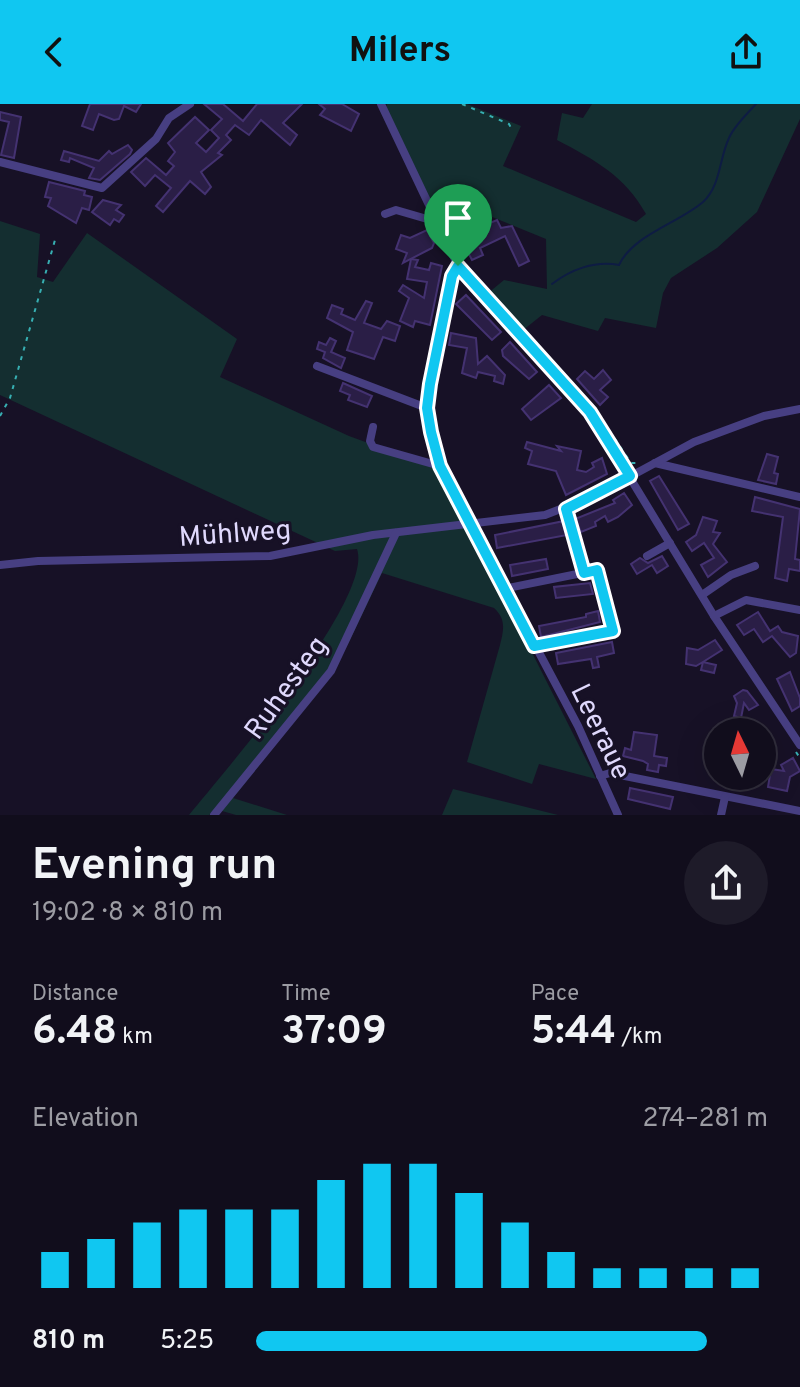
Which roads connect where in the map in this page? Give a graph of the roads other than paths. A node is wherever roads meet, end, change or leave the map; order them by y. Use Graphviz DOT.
graph roads {
  1 [pos="190,104"];
  2 [pos="383,106"];
  3 [pos="0,162"];
  4 [pos="402,205"];
  5 [pos="385,214"];
  6 [pos="411,214"];
  7 [pos="434,221"];
  8 [pos="458,266"];
  9 [pos="317,366"];
  10 [pos="427,408"];
  11 [pos="800,409"];
  12 [pos="373,427"];
  13 [pos="655,463"];
  14 [pos="440,466"];
  15 [pos="630,476"];
  16 [pos="800,497"];
  17 [pos="472,526"];
  18 [pos="396,533"];
  19 [pos="670,543"];
  20 [pos="647,556"];
  21 [pos="0,565"];
  22 [pos="755,566"];
  23 [pos="503,589"];
  24 [pos="702,595"];
  25 [pos="800,610"];
  26 [pos="714,616"];
  27 [pos="534,646"];
  28 [pos="800,745"];
  29 [pos="600,776"];
  30 [pos="725,797"];
  31 [pos="800,811"];
  32 [pos="214,815"];
  33 [pos="618,815"];
  34 [pos="721,815"];
  1 -- 3 [label="street"];
  2 -- 7 [label="street"];
  4 -- 6 [label="street"];
  5 -- 6 [label="street"];
  6 -- 7 [label="street"];
  7 -- 8 [label="street"];
  8 -- 10 [label="street, Leeraue"];
  8 -- 15 [label="street"];
  9 -- 10 [label="street"];
  10 -- 14 [label="street, Leeraue"];
  11 -- 13 [label="street, Mühlweg"];
  12 -- 14 [label="street"];
  13 -- 15 [label="street, Mühlweg"];
  13 -- 16 [label="street"];
  14 -- 17 [label="street, Leeraue"];
  15 -- 17 [label="street, Mühlweg"];
  15 -- 19 [label="street"];
  17 -- 18 [label="street, Mühlweg"];
  17 -- 23 [label="street, Leeraue"];
  18 -- 21 [label="street, Mühlweg"];
  18 -- 32 [label="street, Ruhesteg"];
  19 -- 20 [label="street"];
  19 -- 24 [label="street"];
  22 -- 24 [label="street"];
  23 -- 27 [label="street, Leeraue"];
  23 -- 27 [label="street"];
  24 -- 26 [label="street"];
  25 -- 26 [label="street"];
  26 -- 28 [label="street"];
  27 -- 29 [label="street, Leeraue"];
  29 -- 30 [label="street"];
  29 -- 33 [label="street, Leeraue"];
  30 -- 31 [label="street"];
  30 -- 34 [label="street"];
}
